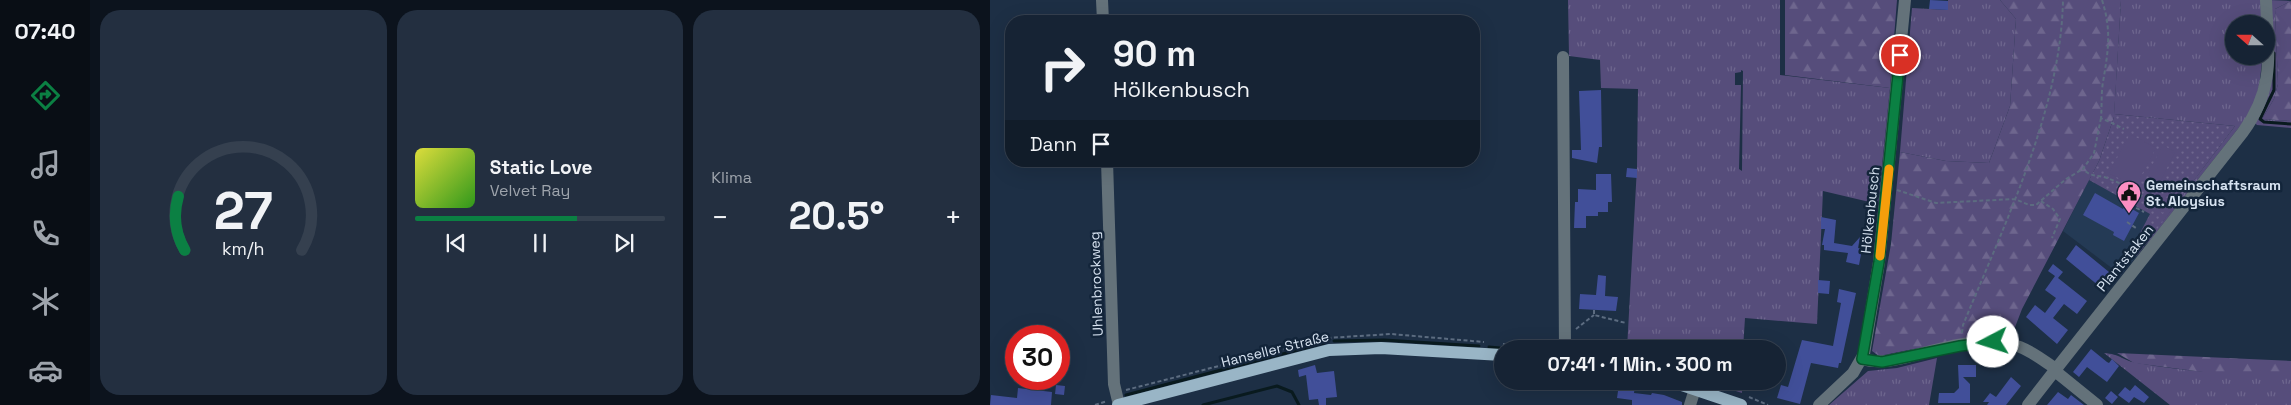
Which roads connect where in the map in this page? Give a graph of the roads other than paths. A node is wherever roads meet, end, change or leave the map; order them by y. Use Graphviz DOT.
graph roads {
  1 [pos="1102,0"];
  2 [pos="1905,0"];
  3 [pos="2266,0"];
  4 [pos="1103,15"];
  5 [pos="1563,56"];
  6 [pos="1107,167"];
  7 [pos="1565,340"];
  8 [pos="1494,355"];
  9 [pos="1862,359"];
  10 [pos="2055,370"];
  11 [pos="1694,390"];
  12 [pos="1697,390"];
  13 [pos="1118,405"];
  14 [pos="1690,405"];
  15 [pos="1740,405"];
  16 [pos="1819,405"];
  17 [pos="2028,405"];
  18 [pos="2097,405"];
  1 -- 4 [label="street"];
  2 -- 9 [label="street, Hölkenbusch"];
  3 -- 10 [label="street, Plantstaken"];
  5 -- 7 [label="street"];
  6 -- 13 [label="street, Uhlenbrockweg"];
  8 -- 13 [label="main road, Hanseller Straße"];
  9 -- 10 [label="street"];
  9 -- 16 [label="street, Hölkenbusch"];
  10 -- 17 [label="street, Plantstaken"];
  10 -- 18 [label="street"];
  11 -- 14 [label="street"];
  12 -- 15 [label="main road"];
}
